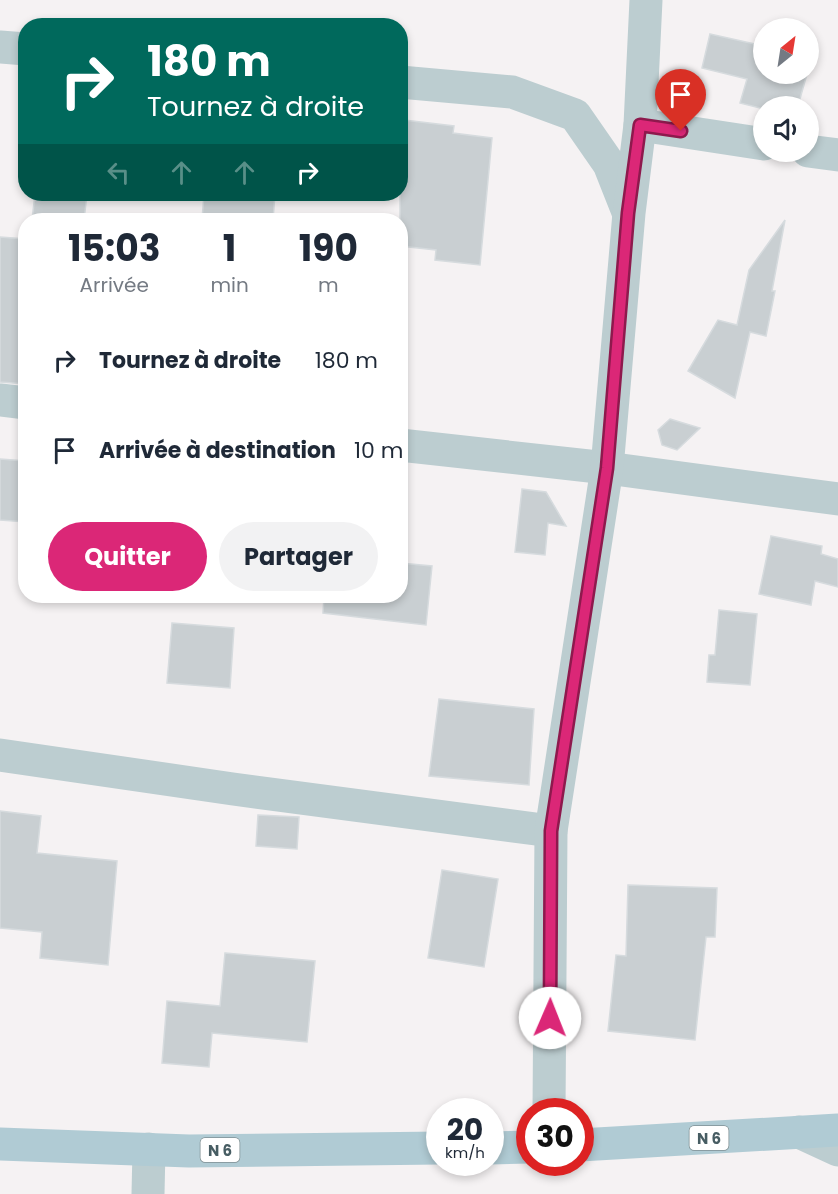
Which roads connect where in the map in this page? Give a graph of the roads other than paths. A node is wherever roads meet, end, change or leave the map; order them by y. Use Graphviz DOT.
graph roads {
  1 [pos="646,0"];
  2 [pos="0,47"];
  3 [pos="18,48"];
  4 [pos="408,83"];
  5 [pos="640,125"];
  6 [pos="753,142"];
  7 [pos="819,152"];
  8 [pos="838,155"];
  9 [pos="628,213"];
  10 [pos="0,400"];
  11 [pos="18,402"];
  12 [pos="408,446"];
  13 [pos="607,468"];
  14 [pos="838,499"];
  15 [pos="0,755"];
  16 [pos="551,831"];
  17 [pos="549,1098"];
  18 [pos="838,1130"];
  19 [pos="799,1132"];
  20 [pos="0,1144"];
  21 [pos="594,1144"];
  22 [pos="426,1148"];
  23 [pos="149,1149"];
  24 [pos="838,1150"];
  25 [pos="148,1194"];
  1 -- 5 [label="street"];
  2 -- 3 [label="street"];
  4 -- 9 [label="street"];
  5 -- 6 [label="street"];
  5 -- 9 [label="street"];
  7 -- 8 [label="street"];
  9 -- 13 [label="street"];
  10 -- 11 [label="street"];
  12 -- 13 [label="street"];
  13 -- 14 [label="street"];
  13 -- 16 [label="street"];
  15 -- 16 [label="street"];
  16 -- 17 [label="street"];
  18 -- 19 [label="main road, N 6"];
  19 -- 21 [label="main road, N 6"];
  19 -- 24 [label="street"];
  20 -- 23 [label="main road, N 6"];
  22 -- 23 [label="main road, N 6"];
  23 -- 25 [label="street"];
}
